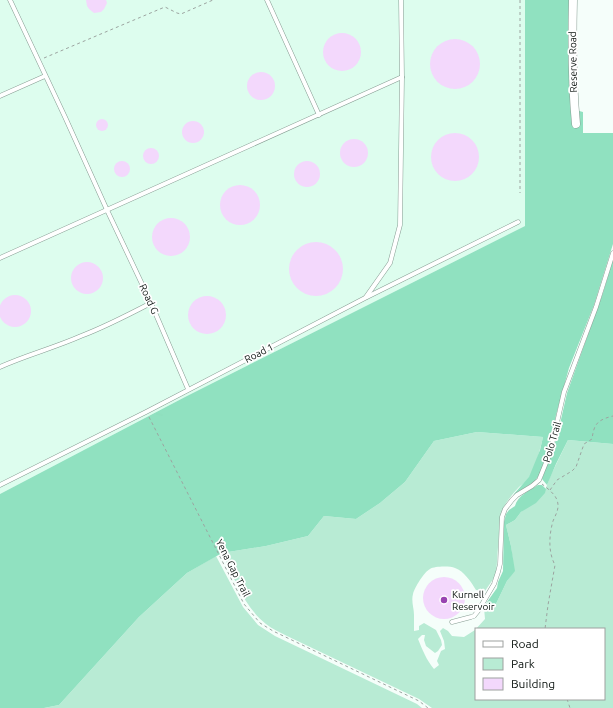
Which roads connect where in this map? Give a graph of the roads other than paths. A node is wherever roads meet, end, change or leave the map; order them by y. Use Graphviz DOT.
graph roads {
  1 [pos="10,0"];
  2 [pos="267,0"];
  3 [pos="401,0"];
  4 [pos="573,0"];
  5 [pos="45,76"];
  6 [pos="402,77"];
  7 [pos="0,96"];
  8 [pos="319,115"];
  9 [pos="576,124"];
  10 [pos="106,210"];
  11 [pos="518,222"];
  12 [pos="613,253"];
  13 [pos="0,258"];
  14 [pos="365,298"];
  15 [pos="151,303"];
  16 [pos="0,367"];
  17 [pos="188,390"];
  18 [pos="0,485"];
  19 [pos="452,622"];
  1 -- 5 [label="lane, Road G"];
  2 -- 8 [label="lane"];
  3 -- 6 [label="lane"];
  4 -- 9 [label="street, Reserve Road"];
  5 -- 7 [label="lane"];
  5 -- 10 [label="lane, Road G"];
  6 -- 8 [label="lane"];
  6 -- 14 [label="lane"];
  8 -- 10 [label="lane"];
  10 -- 13 [label="lane"];
  10 -- 15 [label="lane, Road G"];
  11 -- 14 [label="lane, Road 1"];
  12 -- 19 [label="lane, Polo Trail"];
  14 -- 17 [label="lane, Road 1"];
  15 -- 16 [label="lane"];
  15 -- 17 [label="lane, Road G"];
  17 -- 18 [label="lane, Road 1"];
}
